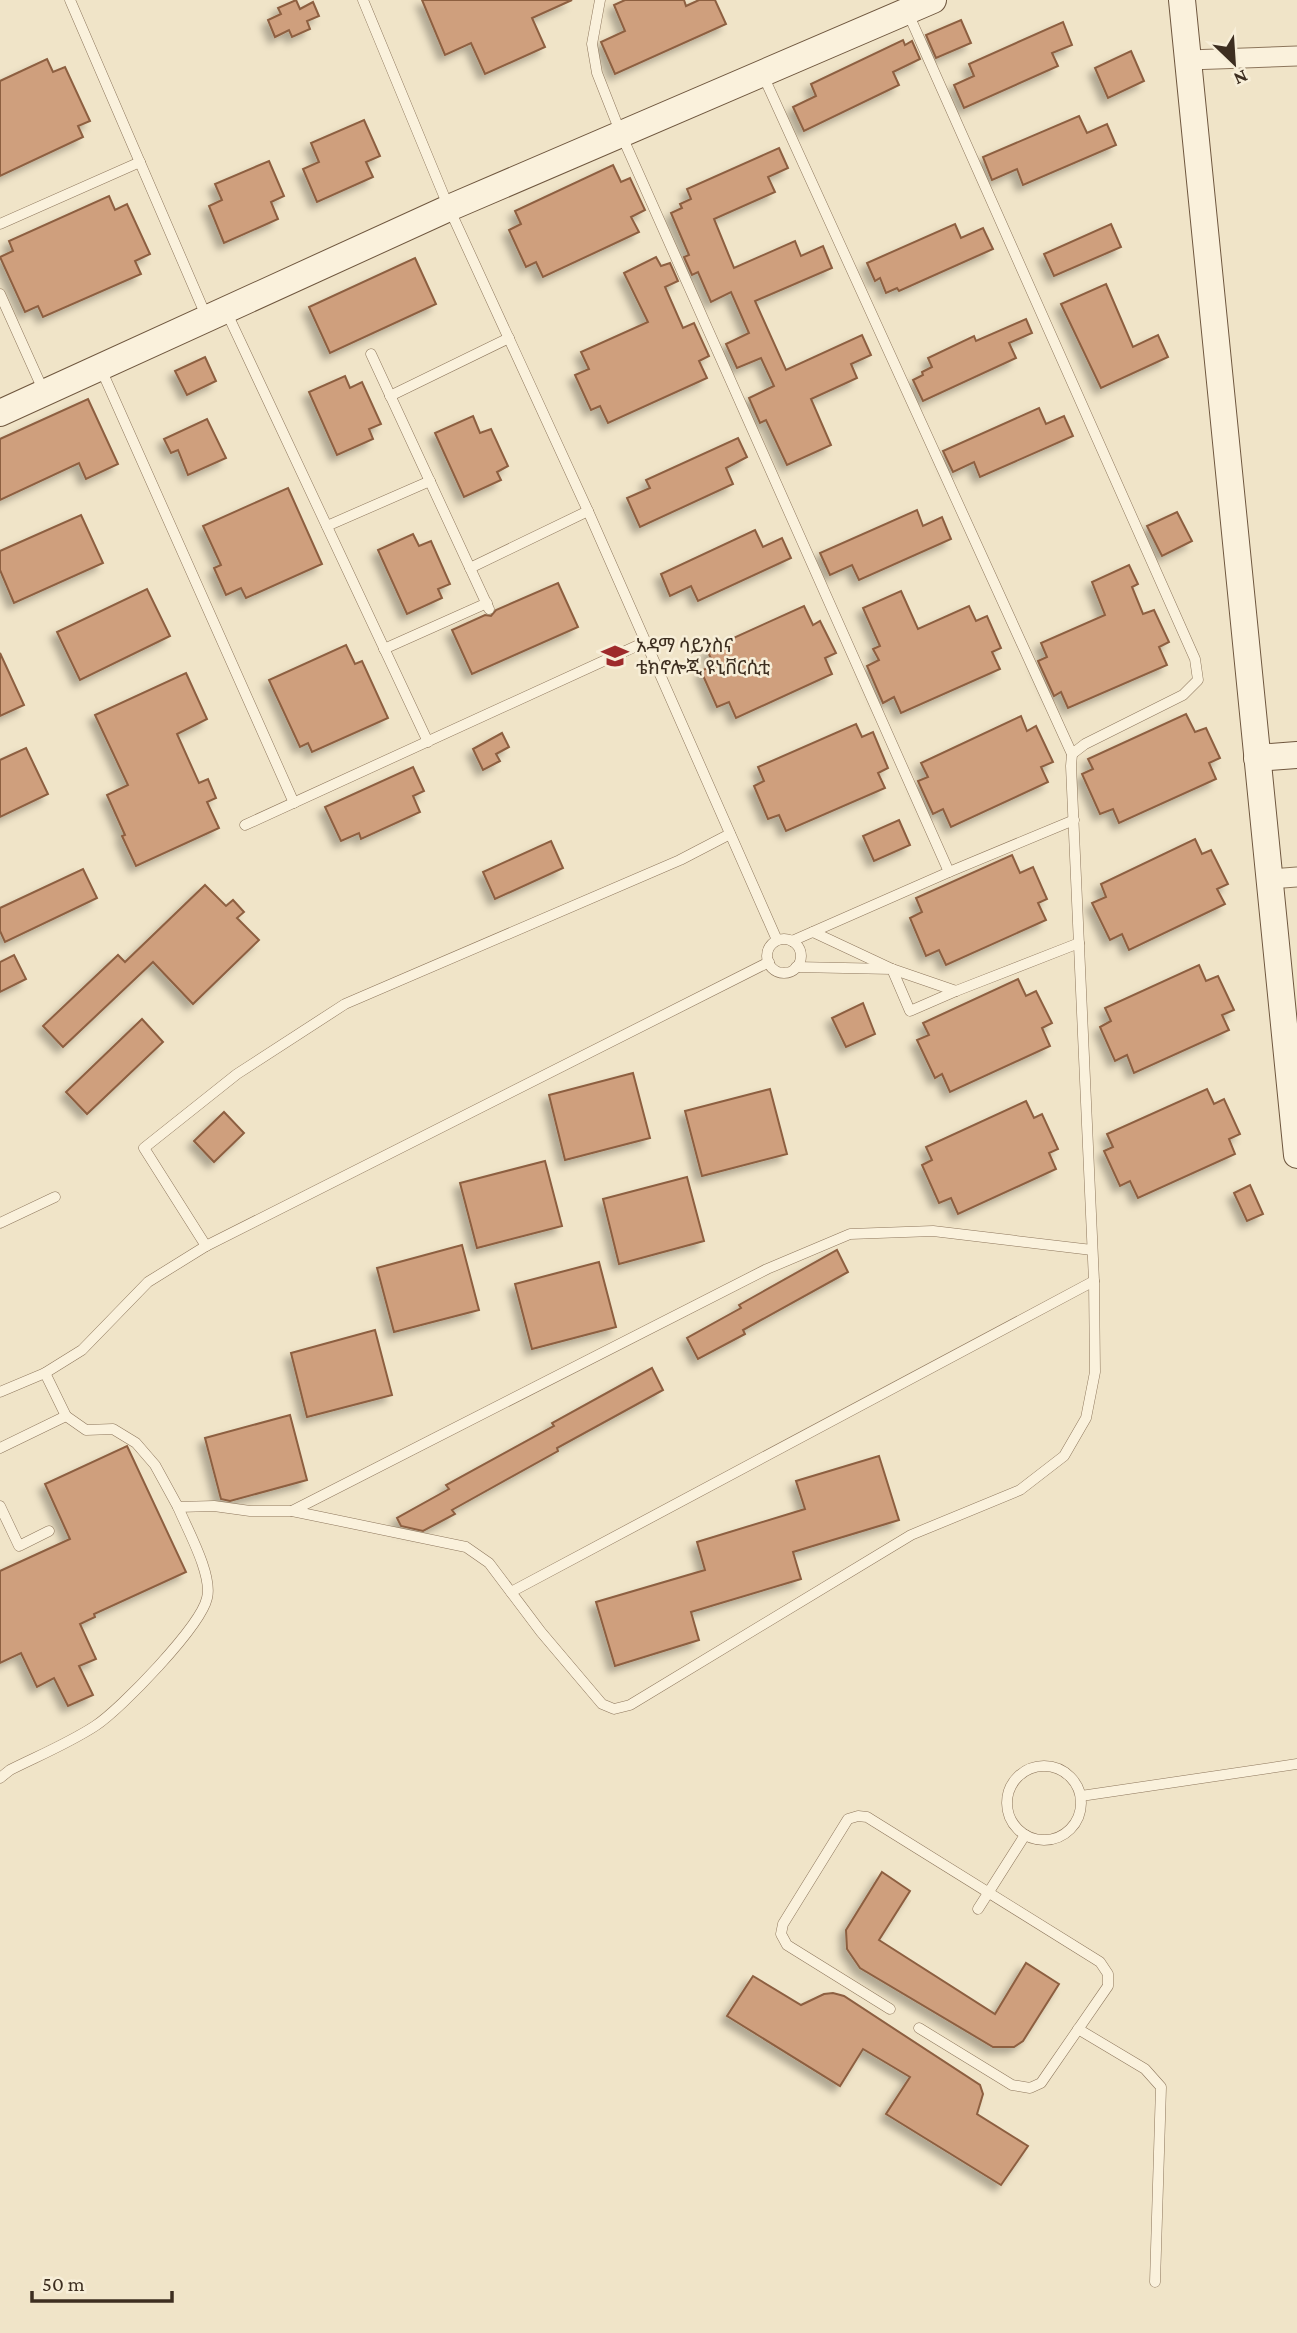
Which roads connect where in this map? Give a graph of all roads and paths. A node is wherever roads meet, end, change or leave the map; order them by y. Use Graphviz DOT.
graph roads {
  1 [pos="70,0"];
  2 [pos="363,0"];
  3 [pos="600,0"];
  4 [pos="933,0"];
  5 [pos="1182,0"];
  6 [pos="905,5"];
  7 [pos="1297,56"];
  8 [pos="1189,60"];
  9 [pos="762,73"];
  10 [pos="621,134"];
  11 [pos="140,162"];
  12 [pos="449,208"];
  13 [pos="0,224"];
  14 [pos="0,294"];
  15 [pos="217,314"];
  16 [pos="509,338"];
  17 [pos="371,354"];
  18 [pos="100,368"];
  19 [pos="44,393"];
  20 [pos="390,396"];
  21 [pos="0,413"];
  22 [pos="430,481"];
  23 [pos="588,511"];
  24 [pos="327,526"];
  25 [pos="470,568"];
  26 [pos="645,642"];
  27 [pos="384,649"];
  28 [pos="428,741"];
  29 [pos="1072,754"];
  30 [pos="1297,755"];
  31 [pos="1257,758"];
  32 [pos="294,803"];
  33 [pos="1074,820"];
  34 [pos="245,825"];
  35 [pos="730,834"];
  36 [pos="949,872"];
  37 [pos="1297,877"];
  38 [pos="1269,879"];
  39 [pos="813,932"];
  40 [pos="777,940"];
  41 [pos="792,941"];
  42 [pos="1079,943"];
  43 [pos="769,962"];
  44 [pos="796,967"];
  45 [pos="892,969"];
  46 [pos="956,990"];
  47 [pos="1290,1016"];
  48 [pos="1297,1151"];
  49 [pos="55,1197"];
  50 [pos="0,1223"];
  51 [pos="206,1246"];
  52 [pos="1092,1250"];
  53 [pos="1094,1281"];
  54 [pos="45,1373"];
  55 [pos="0,1392"];
  56 [pos="66,1416"];
  57 [pos="0,1448"];
  58 [pos="0,1506"];
  59 [pos="178,1507"];
  60 [pos="292,1511"];
  61 [pos="49,1531"];
  62 [pos="511,1592"];
  63 [pos="1297,1764"];
  64 [pos="0,1778"];
  65 [pos="1080,1796"];
  66 [pos="1025,1835"];
  67 [pos="988,1894"];
  68 [pos="978,1909"];
  69 [pos="890,2009"];
  70 [pos="919,2028"];
  71 [pos="1078,2029"];
  72 [pos="1155,2282"];
  1 -- 11 [label="lane"];
  2 -- 12 [label="lane"];
  3 -- 10 [label="lane"];
  4 -- 6 [label="street"];
  5 -- 8 [label="street"];
  6 -- 9 [label="street"];
  6 -- 29 [label="lane"];
  7 -- 8 [label="street"];
  8 -- 31 [label="street"];
  9 -- 10 [label="street"];
  9 -- 29 [label="lane"];
  10 -- 12 [label="street"];
  10 -- 36 [label="lane"];
  11 -- 13 [label="lane"];
  11 -- 15 [label="lane"];
  12 -- 15 [label="street"];
  12 -- 16 [label="lane"];
  14 -- 19 [label="lane"];
  15 -- 18 [label="street"];
  15 -- 24 [label="lane"];
  16 -- 20 [label="lane"];
  16 -- 23 [label="lane"];
  17 -- 20 [label="lane"];
  18 -- 19 [label="street"];
  18 -- 32 [label="lane"];
  19 -- 21 [label="street"];
  20 -- 22 [label="lane"];
  22 -- 24 [label="lane"];
  22 -- 25 [label="lane"];
  23 -- 25 [label="lane"];
  23 -- 26 [label="lane"];
  24 -- 27 [label="lane"];
  25 -- 27 [label="lane"];
  26 -- 28 [label="lane"];
  26 -- 35 [label="lane"];
  27 -- 28 [label="lane"];
  28 -- 32 [label="lane"];
  29 -- 33 [label="lane"];
  30 -- 31 [label="street"];
  31 -- 38 [label="street"];
  32 -- 34 [label="lane"];
  33 -- 36 [label="lane"];
  33 -- 42 [label="lane"];
  35 -- 40 [label="lane"];
  35 -- 51 [label="lane"];
  36 -- 39 [label="lane"];
  37 -- 38 [label="street"];
  38 -- 47 [label="street"];
  39 -- 41 [label="lane"];
  39 -- 45 [label="lane"];
  40 -- 41 [label="lane"];
  40 -- 43 [label="lane"];
  41 -- 44 [label="lane"];
  42 -- 46 [label="lane"];
  42 -- 52 [label="lane"];
  43 -- 44 [label="lane"];
  43 -- 51 [label="lane"];
  44 -- 45 [label="lane"];
  45 -- 46 [label="lane"];
  45 -- 46 [label="lane"];
  47 -- 48 [label="street"];
  49 -- 50 [label="lane"];
  51 -- 54 [label="lane"];
  52 -- 53 [label="lane"];
  52 -- 60 [label="lane"];
  53 -- 62 [label="lane"];
  53 -- 62 [label="lane"];
  54 -- 55 [label="lane"];
  54 -- 56 [label="lane"];
  56 -- 57 [label="lane"];
  56 -- 59 [label="lane"];
  58 -- 61 [label="lane"];
  59 -- 60 [label="lane"];
  59 -- 64 [label="lane"];
  60 -- 62 [label="lane"];
  63 -- 65 [label="lane"];
  65 -- 66 [label="lane"];
  65 -- 66 [label="lane"];
  66 -- 67 [label="lane"];
  67 -- 68 [label="lane"];
  67 -- 69 [label="lane"];
  67 -- 71 [label="lane"];
  70 -- 71 [label="lane"];
  71 -- 72 [label="lane"];
}
